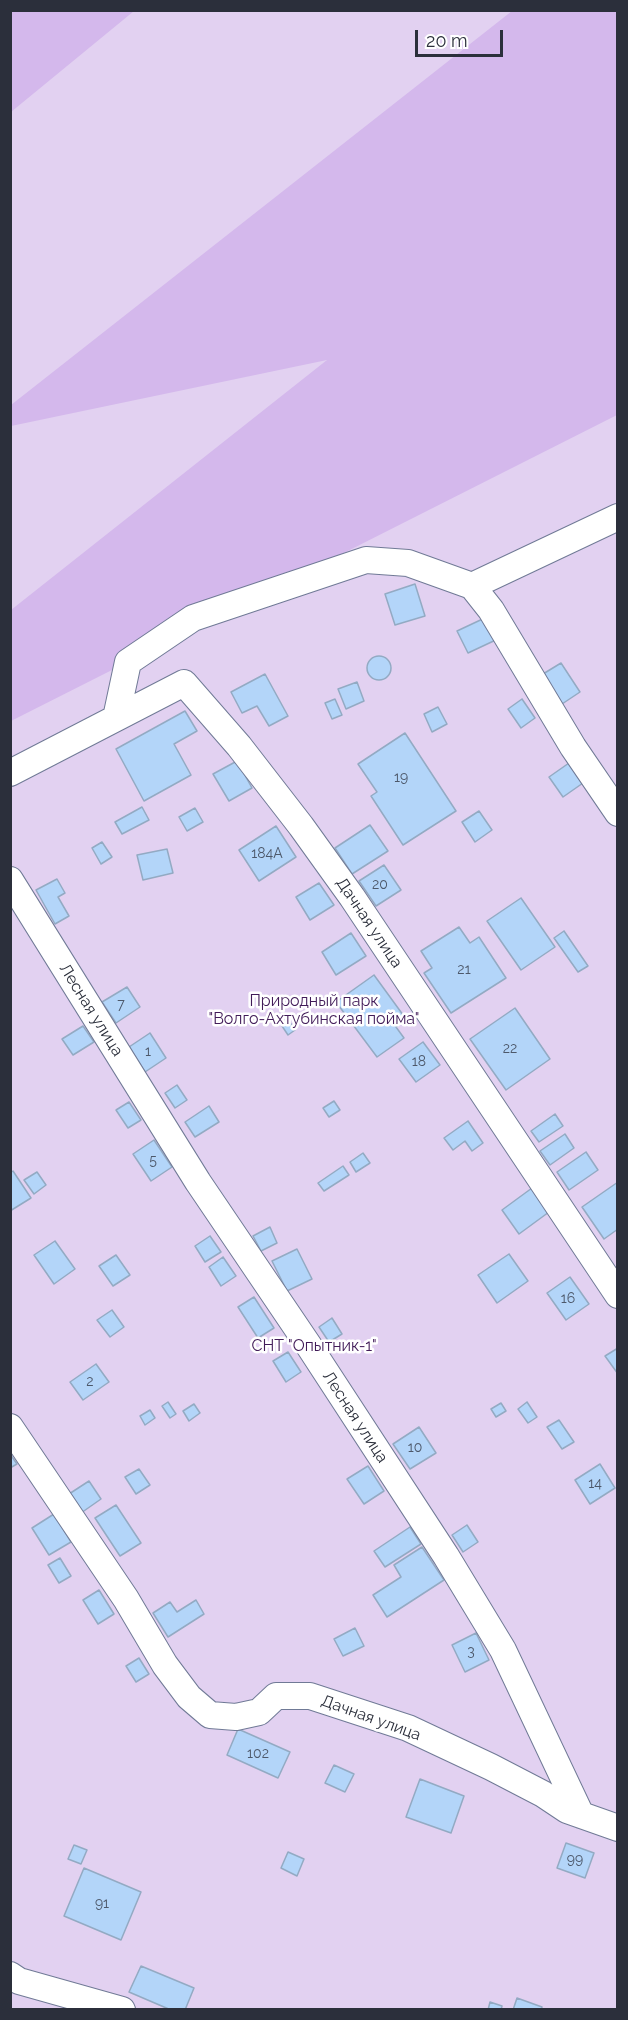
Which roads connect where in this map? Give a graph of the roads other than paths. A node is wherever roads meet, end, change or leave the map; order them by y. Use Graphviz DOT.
graph roads {
  1 [pos="618,517"];
  2 [pos="472,586"];
  3 [pos="116,718"];
  4 [pos="10,773"];
  5 [pos="618,813"];
  6 [pos="10,880"];
  7 [pos="618,1295"];
  8 [pos="10,1427"];
  9 [pos="581,1815"];
  10 [pos="618,1828"];
  11 [pos="10,1976"];
  12 [pos="122,2010"];
  1 -- 2 [label="street"];
  2 -- 3 [label="street"];
  2 -- 5 [label="street"];
  3 -- 4 [label="street"];
  3 -- 7 [label="street, Дачная улица"];
  6 -- 9 [label="street, Лесная улица"];
  8 -- 9 [label="street, Дачная улица"];
  9 -- 10 [label="street, Дачная улица"];
  11 -- 12 [label="street"];
}
